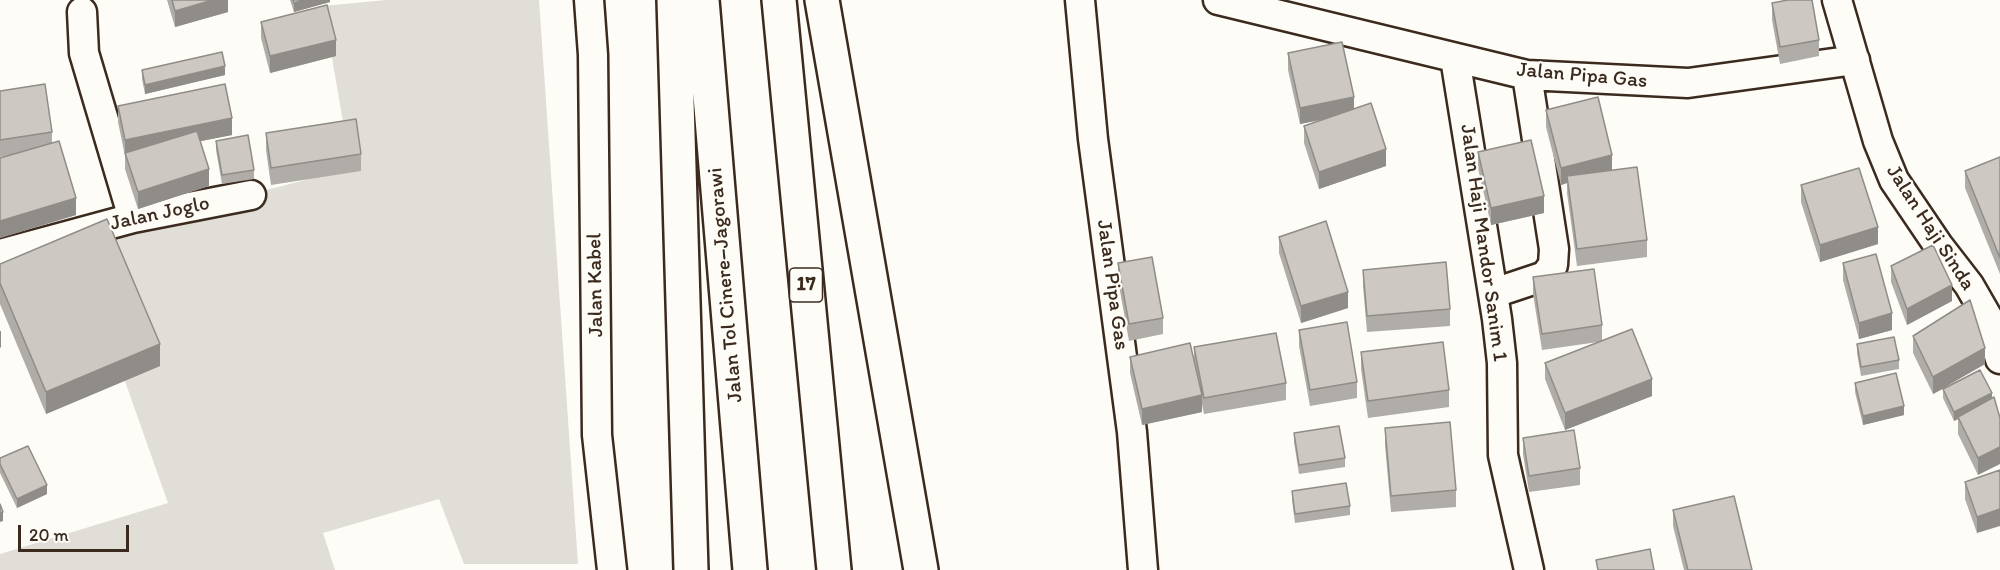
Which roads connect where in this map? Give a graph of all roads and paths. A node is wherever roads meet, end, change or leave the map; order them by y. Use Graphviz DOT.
graph roads {
  1 [pos="589,0"];
  2 [pos="674,0"];
  3 [pos="702,0"];
  4 [pos="779,0"];
  5 [pos="822,0"];
  6 [pos="1080,0"];
  7 [pos="1218,0"];
  8 [pos="1837,0"];
  9 [pos="81,12"];
  10 [pos="1455,57"];
  11 [pos="1855,60"];
  12 [pos="1527,75"];
  13 [pos="251,195"];
  14 [pos="133,218"];
  15 [pos="0,254"];
  16 [pos="1494,293"];
  17 [pos="2000,359"];
  18 [pos="612,570"];
  19 [pos="691,570"];
  20 [pos="750,570"];
  21 [pos="834,570"];
  22 [pos="921,570"];
  23 [pos="1143,570"];
  24 [pos="1529,570"];
  1 -- 18 [label="street, Jalan Kabel"];
  2 -- 19 [label="highway"];
  3 -- 20 [label="highway, Jalan Tol Cinere–Jagorawi"];
  4 -- 21 [label="highway, 17"];
  5 -- 22 [label="highway"];
  6 -- 23 [label="street, Jalan Pipa Gas"];
  7 -- 10 [label="street, Jalan Pipa Gas"];
  8 -- 11 [label="street"];
  9 -- 14 [label="street"];
  10 -- 12 [label="street, Jalan Pipa Gas"];
  10 -- 16 [label="street, Jalan Haji Mandor Sanim 1"];
  11 -- 12 [label="street, Jalan Pipa Gas"];
  11 -- 17 [label="street, Jalan Haji Sinda"];
  12 -- 16 [label="street"];
  13 -- 14 [label="street, Jalan Joglo"];
  14 -- 15 [label="street, Jalan Joglo"];
  16 -- 24 [label="street, Jalan Haji Mandor Sanim 1"];
}
